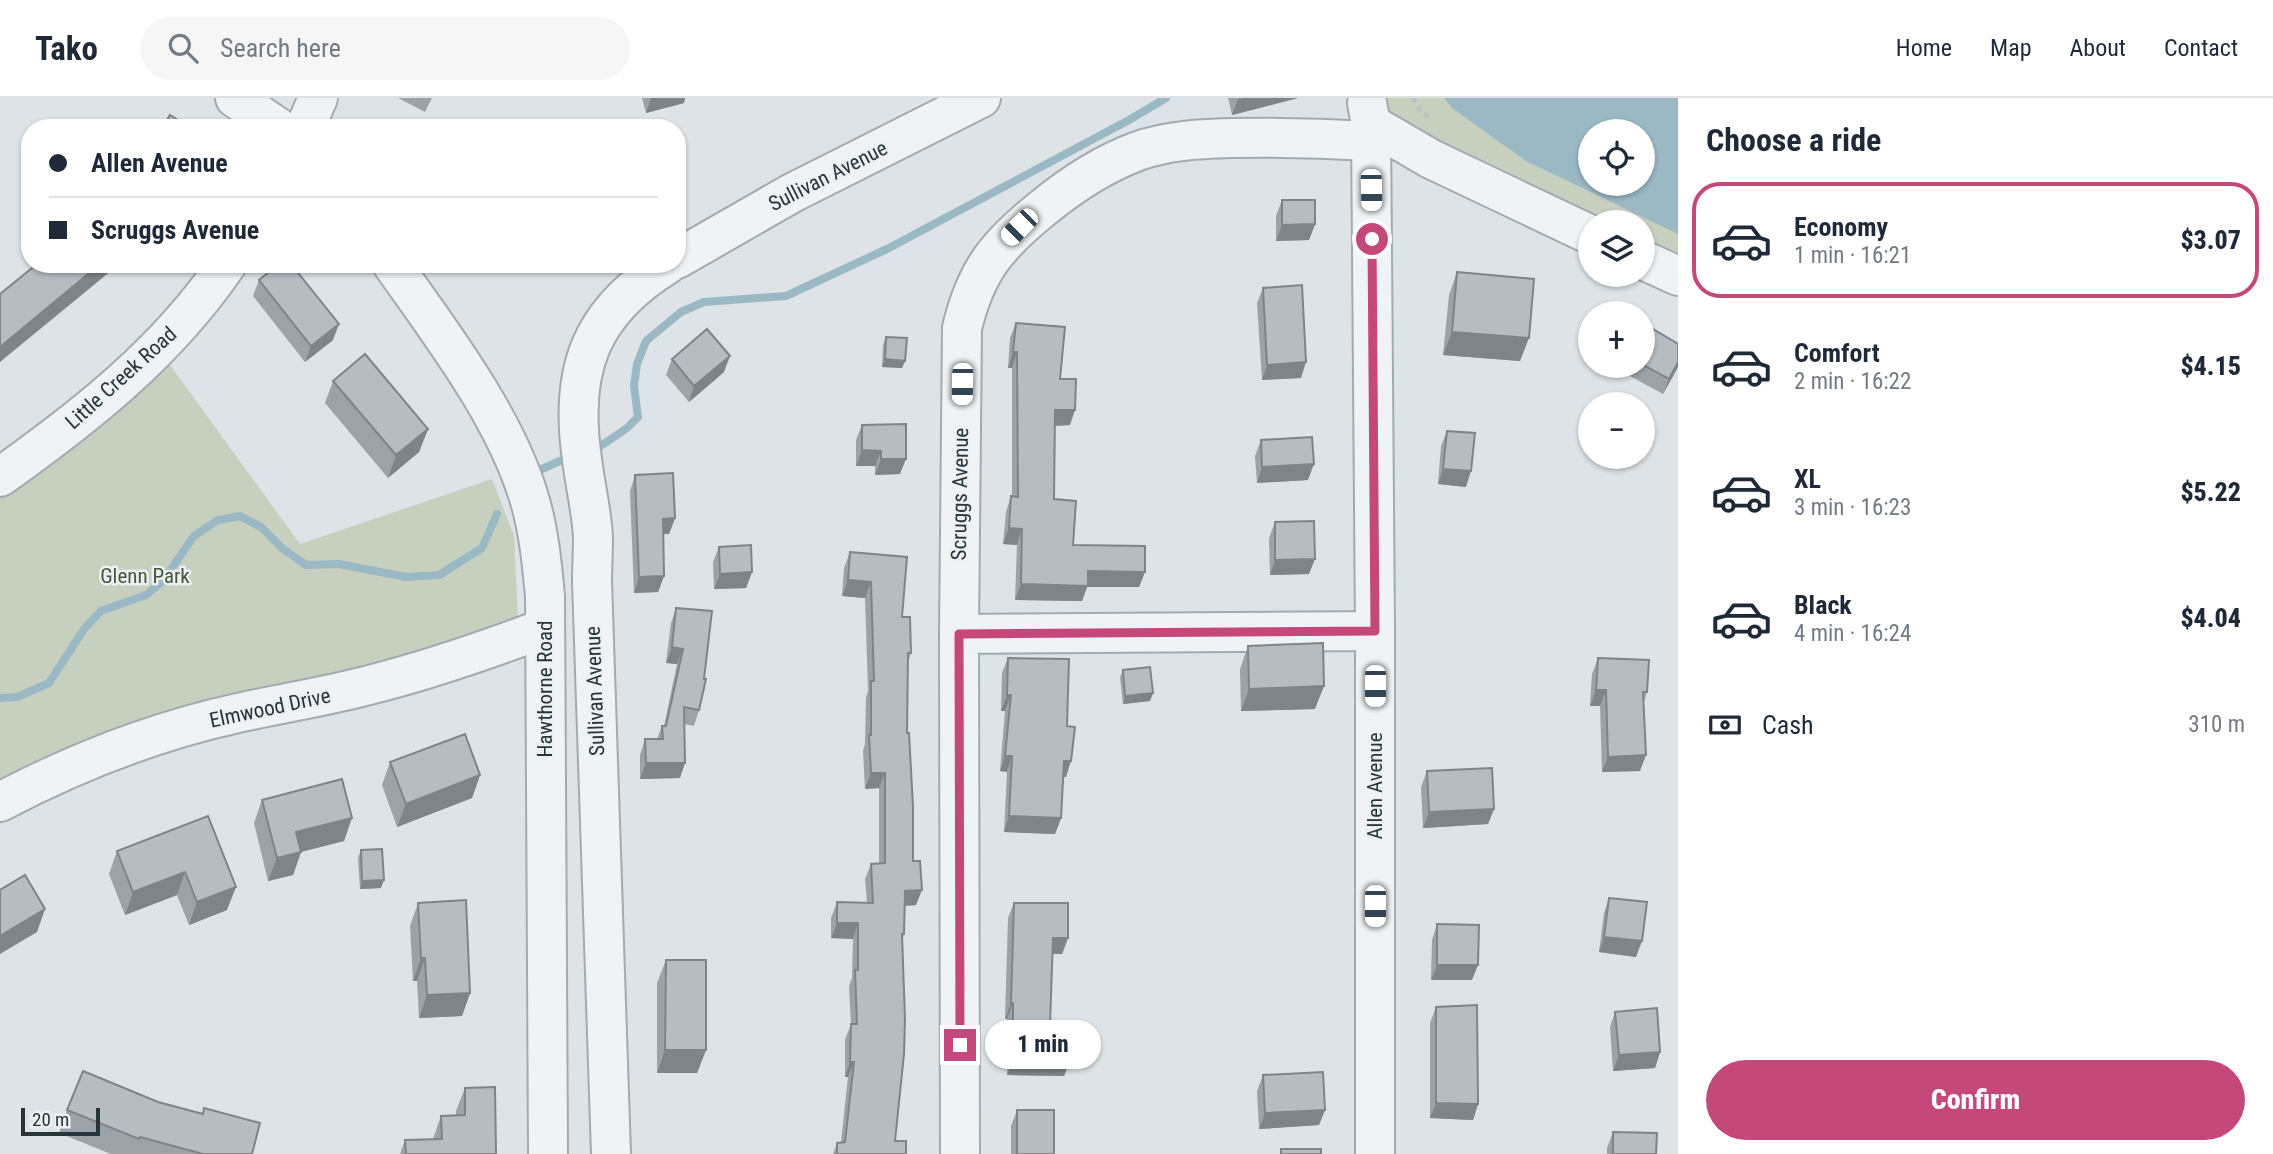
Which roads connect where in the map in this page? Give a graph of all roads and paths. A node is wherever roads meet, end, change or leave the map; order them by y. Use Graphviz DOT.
graph roads {
  1 [pos="235,98"];
  2 [pos="318,98"];
  3 [pos="981,98"];
  4 [pos="266,119"];
  5 [pos="309,119"];
  6 [pos="1369,121"];
  7 [pos="1578,229"];
  8 [pos="686,254"];
  9 [pos="1655,265"];
  10 [pos="221,273"];
  11 [pos="398,273"];
  12 [pos="654,273"];
  13 [pos="1678,276"];
  14 [pos="0,477"];
  15 [pos="545,628"];
  16 [pos="1375,631"];
  17 [pos="959,634"];
  18 [pos="0,802"];
  19 [pos="548,1154"];
  20 [pos="611,1154"];
  21 [pos="961,1154"];
  22 [pos="1375,1154"];
  1 -- 4 [label="street"];
  2 -- 5 [label="street"];
  3 -- 8 [label="street, Sullivan Avenue"];
  6 -- 7 [label="street"];
  6 -- 16 [label="street, Allen Avenue"];
  6 -- 17 [label="street, Scruggs Avenue"];
  9 -- 13 [label="street"];
  10 -- 14 [label="street, Little Creek Road"];
  11 -- 15 [label="street, Hawthorne Road"];
  12 -- 20 [label="street, Sullivan Avenue"];
  15 -- 18 [label="street, Elmwood Drive"];
  15 -- 19 [label="street, Hawthorne Road"];
  16 -- 17 [label="street"];
  16 -- 22 [label="street, Allen Avenue"];
  17 -- 21 [label="street, Scruggs Avenue"];
}
